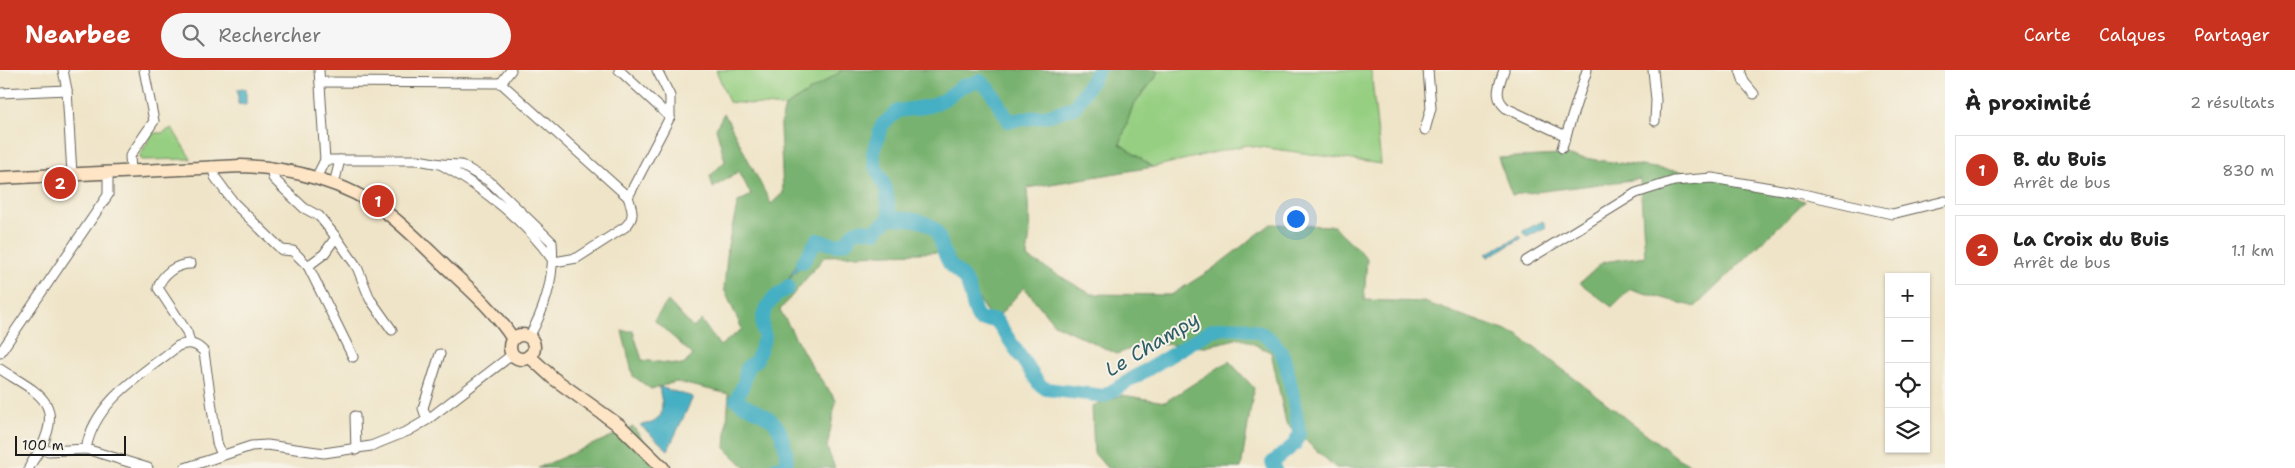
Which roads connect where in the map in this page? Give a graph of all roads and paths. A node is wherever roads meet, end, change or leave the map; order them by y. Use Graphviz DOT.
graph roads {
  1 [pos="63,70"];
  2 [pos="144,70"];
  3 [pos="319,70"];
  4 [pos="511,70"];
  5 [pos="619,70"];
  6 [pos="657,70"];
  7 [pos="1428,70"];
  8 [pos="1504,70"];
  9 [pos="1587,70"];
  10 [pos="1653,70"];
  11 [pos="1740,70"];
  12 [pos="320,82"];
  13 [pos="501,83"];
  14 [pos="67,90"];
  15 [pos="0,93"];
  16 [pos="1754,94"];
  17 [pos="670,117"];
  18 [pos="1654,121"];
  19 [pos="1425,130"];
  20 [pos="1566,136"];
  21 [pos="1562,148"];
  22 [pos="325,160"];
  23 [pos="340,160"];
  24 [pos="212,166"];
  25 [pos="272,167"];
  26 [pos="131,172"];
  27 [pos="108,173"];
  28 [pos="72,174"];
  29 [pos="0,178"];
  30 [pos="316,178"];
  31 [pos="334,184"];
  32 [pos="628,197"];
  33 [pos="1945,200"];
  34 [pos="336,237"];
  35 [pos="1526,261"];
  36 [pos="554,262"];
  37 [pos="191,264"];
  38 [pos="308,266"];
  39 [pos="392,330"];
  40 [pos="529,337"];
  41 [pos="513,339"];
  42 [pos="190,343"];
  43 [pos="0,353"];
  44 [pos="440,354"];
  45 [pos="513,354"];
  46 [pos="529,356"];
  47 [pos="352,357"];
  48 [pos="0,369"];
  49 [pos="355,416"];
  50 [pos="427,420"];
  51 [pos="86,448"];
  52 [pos="40,449"];
  53 [pos="356,450"];
  54 [pos="222,455"];
  55 [pos="29,468"];
  56 [pos="148,468"];
  57 [pos="185,468"];
  58 [pos="663,468"];
  1 -- 14 [label="street"];
  2 -- 26 [label="street"];
  3 -- 12 [label="street"];
  4 -- 13 [label="street"];
  5 -- 17 [label="street"];
  6 -- 17 [label="street"];
  7 -- 19 [label="street"];
  8 -- 20 [label="street"];
  9 -- 20 [label="street"];
  10 -- 18 [label="street"];
  11 -- 16 [label="street"];
  12 -- 13 [label="street"];
  12 -- 22 [label="street"];
  13 -- 32 [label="street"];
  14 -- 15 [label="street"];
  14 -- 28 [label="street"];
  17 -- 32 [label="street"];
  20 -- 21 [label="street"];
  22 -- 23 [label="street"];
  22 -- 30 [label="street"];
  23 -- 31 [label="street"];
  23 -- 36 [label="street"];
  24 -- 25 [label="main road"];
  24 -- 26 [label="main road"];
  24 -- 38 [label="street"];
  25 -- 30 [label="main road"];
  25 -- 34 [label="street"];
  26 -- 27 [label="main road"];
  27 -- 28 [label="main road"];
  27 -- 43 [label="street"];
  28 -- 29 [label="main road"];
  30 -- 31 [label="main road"];
  31 -- 41 [label="main road"];
  32 -- 36 [label="street"];
  33 -- 35 [label="street"];
  34 -- 38 [label="street"];
  34 -- 39 [label="street"];
  36 -- 40 [label="street"];
  37 -- 42 [label="street"];
  38 -- 47 [label="street"];
  40 -- 41 [label="main road"];
  40 -- 46 [label="main road"];
  41 -- 45 [label="main road"];
  42 -- 51 [label="street"];
  42 -- 54 [label="street"];
  44 -- 50 [label="street"];
  45 -- 46 [label="main road"];
  45 -- 50 [label="street"];
  46 -- 58 [label="main road"];
  48 -- 52 [label="street"];
  49 -- 53 [label="street"];
  50 -- 53 [label="street"];
  51 -- 52 [label="street"];
  51 -- 56 [label="street"];
  52 -- 55 [label="street"];
  53 -- 54 [label="street"];
  54 -- 57 [label="street"];
}
